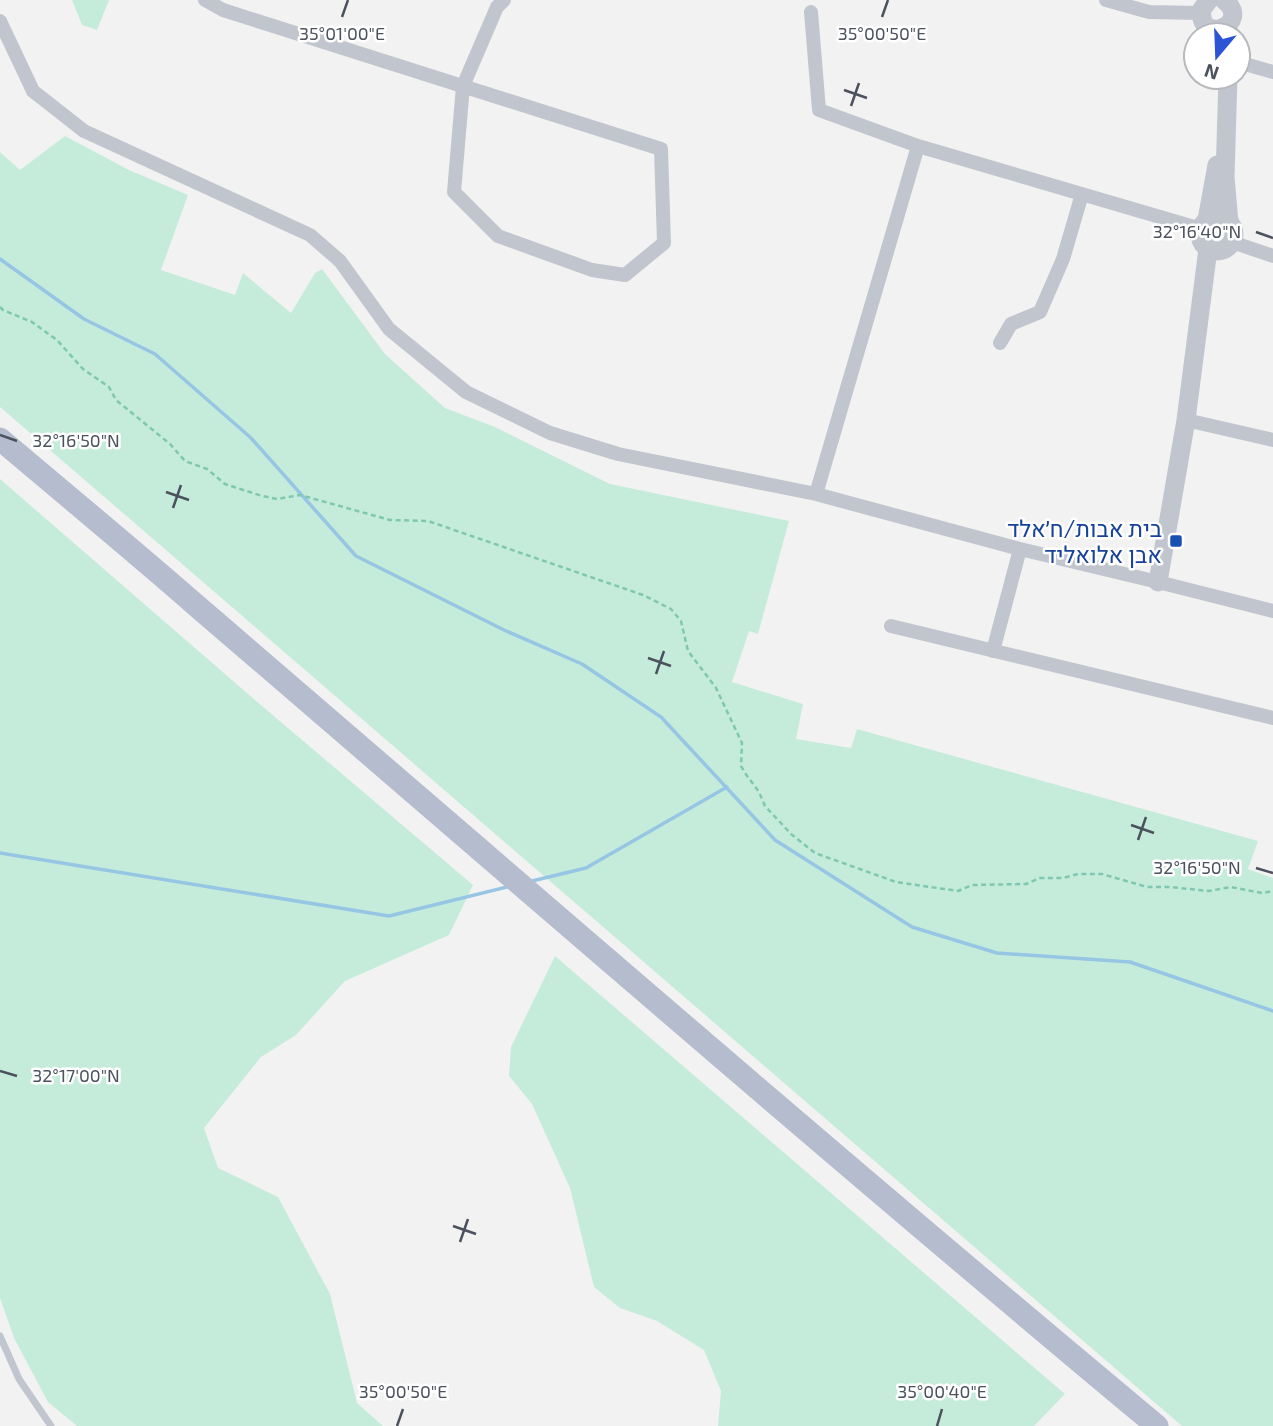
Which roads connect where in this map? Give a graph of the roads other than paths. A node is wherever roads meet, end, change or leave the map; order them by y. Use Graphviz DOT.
graph roads {
  1 [pos="205,0"];
  2 [pos="504,0"];
  3 [pos="1106,0"];
  4 [pos="1224,0"];
  5 [pos="811,12"];
  6 [pos="1207,19"];
  7 [pos="0,21"];
  8 [pos="1231,21"];
  9 [pos="1252,66"];
  10 [pos="1273,72"];
  11 [pos="463,86"];
  12 [pos="1218,91"];
  13 [pos="1228,91"];
  14 [pos="918,146"];
  15 [pos="1082,194"];
  16 [pos="1229,222"];
  17 [pos="1204,225"];
  18 [pos="1232,242"];
  19 [pos="1208,249"];
  20 [pos="1273,256"];
  21 [pos="1000,343"];
  22 [pos="1186,420"];
  23 [pos="0,439"];
  24 [pos="1273,440"];
  25 [pos="816,495"];
  26 [pos="1020,549"];
  27 [pos="1158,582"];
  28 [pos="1273,611"];
  29 [pos="891,626"];
  30 [pos="993,651"];
  31 [pos="1273,718"];
  32 [pos="0,1336"];
  33 [pos="51,1426"];
  34 [pos="1157,1426"];
  1 -- 11 [label="street"];
  2 -- 11 [label="street"];
  3 -- 6 [label="street"];
  4 -- 8 [label="street"];
  5 -- 14 [label="street"];
  7 -- 25 [label="street"];
  9 -- 10 [label="street"];
  11 -- 11 [label="street"];
  12 -- 17 [label="street"];
  13 -- 16 [label="street"];
  14 -- 15 [label="street"];
  14 -- 25 [label="street"];
  15 -- 17 [label="street"];
  15 -- 21 [label="street"];
  16 -- 17 [label="street"];
  16 -- 18 [label="street"];
  17 -- 19 [label="street"];
  18 -- 19 [label="street"];
  18 -- 20 [label="street"];
  19 -- 22 [label="street"];
  22 -- 24 [label="street"];
  22 -- 27 [label="street"];
  23 -- 34 [label="main road"];
  25 -- 26 [label="street"];
  26 -- 27 [label="street"];
  26 -- 30 [label="street"];
  27 -- 28 [label="street"];
  29 -- 30 [label="street"];
  30 -- 31 [label="street"];
  32 -- 33 [label="lane"];
}
